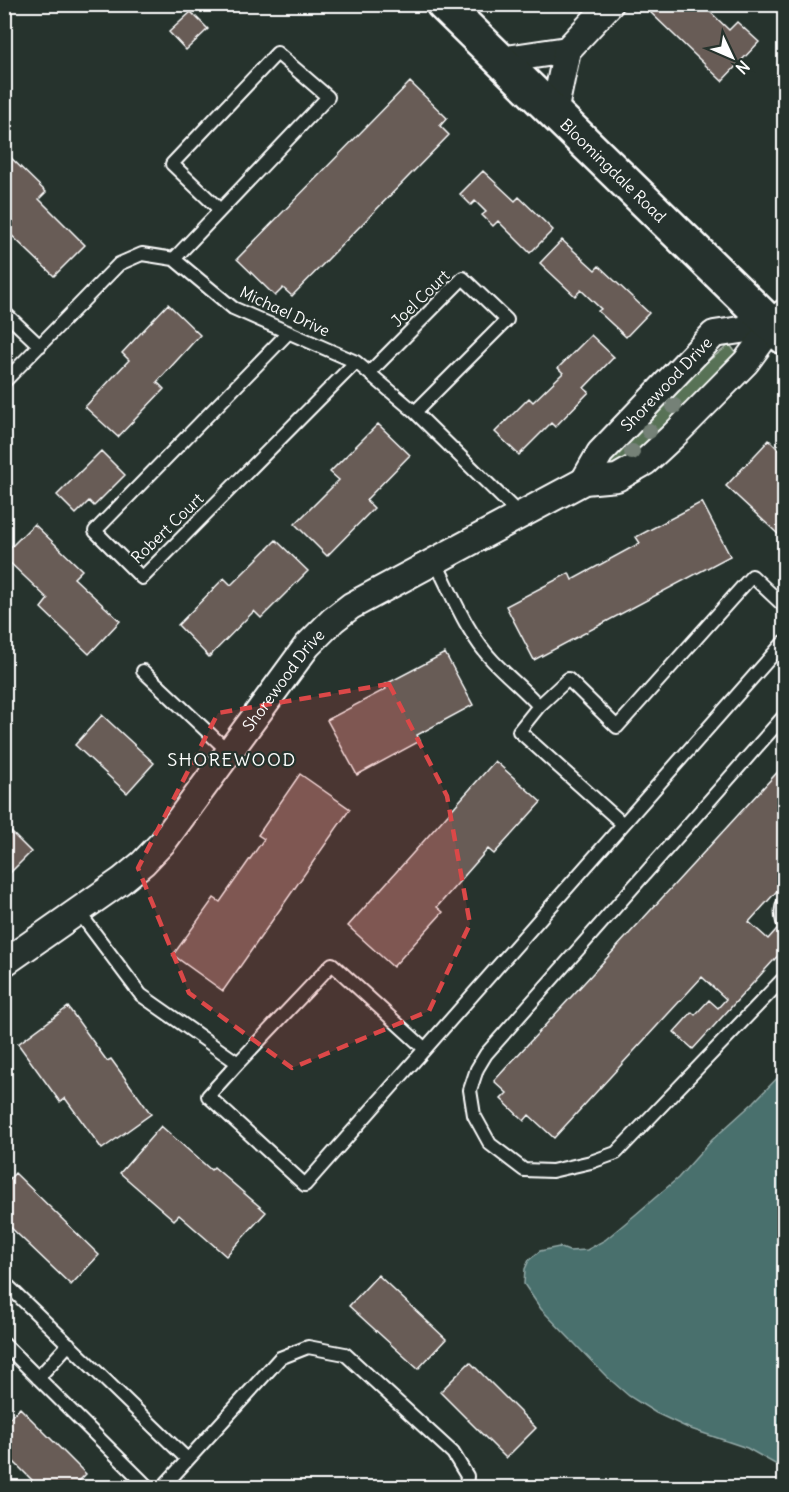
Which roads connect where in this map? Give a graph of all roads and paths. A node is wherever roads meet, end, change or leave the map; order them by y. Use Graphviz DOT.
graph roads {
  1 [pos="443,4"];
  2 [pos="610,4"];
  3 [pos="567,50"];
  4 [pos="501,60"];
  5 [pos="554,113"];
  6 [pos="220,210"];
  7 [pos="174,259"];
  8 [pos="4,312"];
  9 [pos="780,325"];
  10 [pos="288,333"];
  11 [pos="40,346"];
  12 [pos="356,362"];
  13 [pos="369,373"];
  14 [pos="4,382"];
  15 [pos="416,411"];
  16 [pos="584,481"];
  17 [pos="520,515"];
  18 [pos="435,561"];
  19 [pos="784,606"];
  20 [pos="784,642"];
  21 [pos="143,671"];
  22 [pos="539,706"];
  23 [pos="784,716"];
  24 [pos="229,752"];
  25 [pos="623,824"];
  26 [pos="784,902"];
  27 [pos="78,911"];
  28 [pos="783,922"];
  29 [pos="4,963"];
  30 [pos="784,978"];
  31 [pos="425,1049"];
  32 [pos="238,1063"];
  33 [pos="4,1282"];
  34 [pos="4,1344"];
  35 [pos="69,1344"];
  36 [pos="38,1378"];
  37 [pos="188,1459"];
  38 [pos="149,1488"];
  39 [pos="162,1488"];
  40 [pos="466,1488"];
  1 -- 4 [label="street, Bloomingdale Road"];
  2 -- 3 [label="street"];
  3 -- 4 [label="street"];
  3 -- 5 [label="street"];
  4 -- 5 [label="street, Bloomingdale Road"];
  5 -- 9 [label="street, Bloomingdale Road"];
  6 -- 6 [label="lane"];
  6 -- 7 [label="lane"];
  7 -- 10 [label="lane, Michael Drive"];
  7 -- 11 [label="lane"];
  8 -- 11 [label="lane"];
  9 -- 16 [label="street, Shorewood Drive"];
  9 -- 16 [label="street, Shorewood Drive"];
  10 -- 12 [label="lane, Michael Drive"];
  10 -- 12 [label="lane, Robert Court"];
  11 -- 14 [label="lane"];
  12 -- 13 [label="lane, Michael Drive"];
  13 -- 15 [label="lane, Michael Drive"];
  13 -- 15 [label="lane, Joel Court"];
  15 -- 17 [label="lane, Michael Drive"];
  16 -- 17 [label="street, Shorewood Drive"];
  17 -- 18 [label="street, Shorewood Drive"];
  18 -- 22 [label="lane"];
  18 -- 24 [label="street, Shorewood Drive"];
  19 -- 22 [label="lane"];
  20 -- 25 [label="lane"];
  21 -- 24 [label="lane"];
  22 -- 25 [label="lane"];
  23 -- 30 [label="lane"];
  24 -- 27 [label="street, Shorewood Drive"];
  25 -- 31 [label="lane"];
  26 -- 28 [label="lane"];
  27 -- 29 [label="street, Shorewood Drive"];
  27 -- 32 [label="lane"];
  31 -- 32 [label="lane"];
  31 -- 32 [label="lane"];
  33 -- 35 [label="lane"];
  34 -- 36 [label="lane"];
  35 -- 36 [label="lane"];
  35 -- 37 [label="lane"];
  36 -- 38 [label="lane"];
  37 -- 39 [label="lane"];
  37 -- 40 [label="lane"];
}
